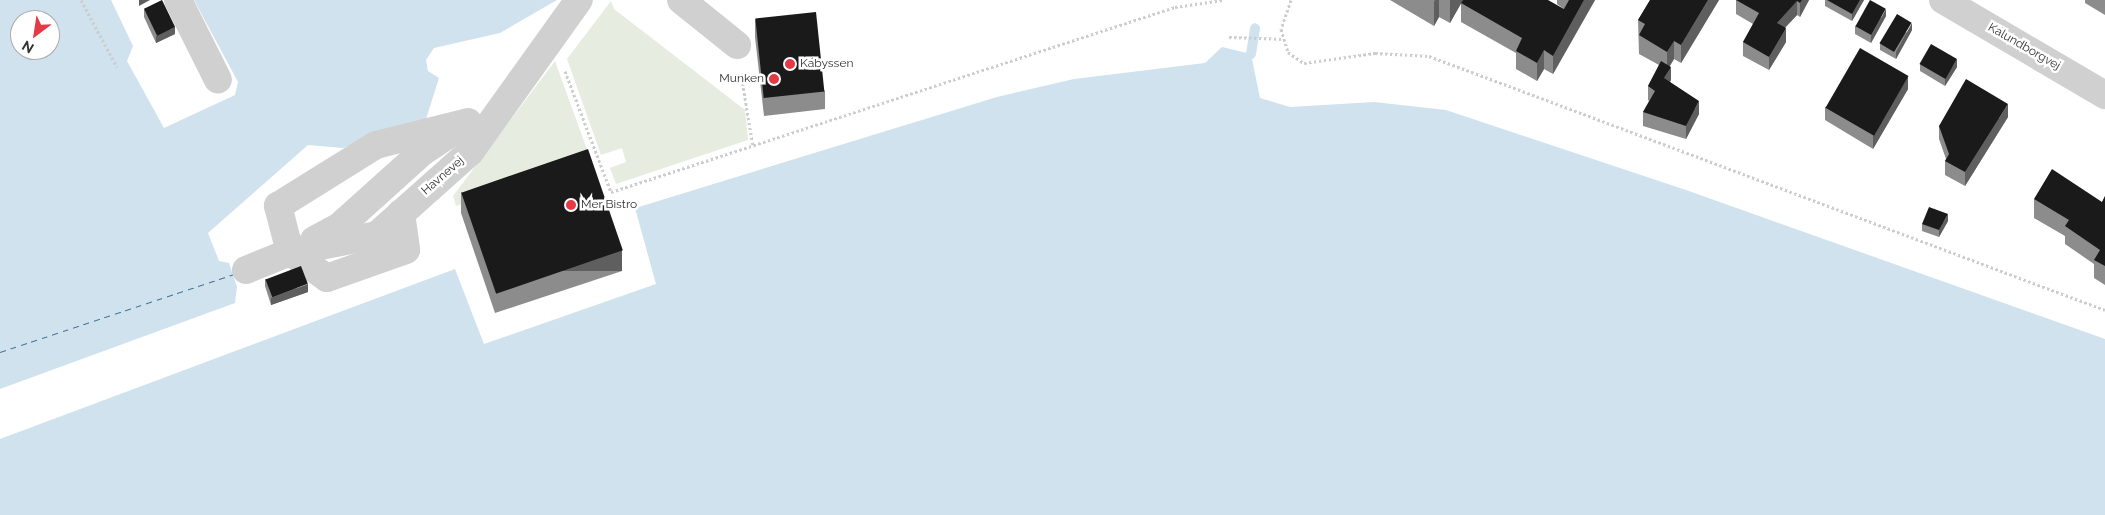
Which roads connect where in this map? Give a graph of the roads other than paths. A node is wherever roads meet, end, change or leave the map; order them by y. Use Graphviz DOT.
graph roads {
  1 [pos="178,0"];
  2 [pos="579,0"];
  3 [pos="681,0"];
  4 [pos="1943,0"];
  5 [pos="736,45"];
  6 [pos="218,80"];
  7 [pos="518,87"];
  8 [pos="2105,95"];
  9 [pos="474,117"];
  10 [pos="426,132"];
  11 [pos="290,252"];
  12 [pos="246,270"];
  1 -- 6 [label="street"];
  2 -- 7 [label="street, Havnevej"];
  3 -- 5 [label="street"];
  4 -- 8 [label="street, Kalundborgvej"];
  7 -- 9 [label="street"];
  7 -- 11 [label="street, Havnevej"];
  9 -- 10 [label="street"];
  9 -- 11 [label="street"];
  10 -- 11 [label="street"];
  10 -- 11 [label="street"];
  11 -- 12 [label="street, Havnevej"];
}
